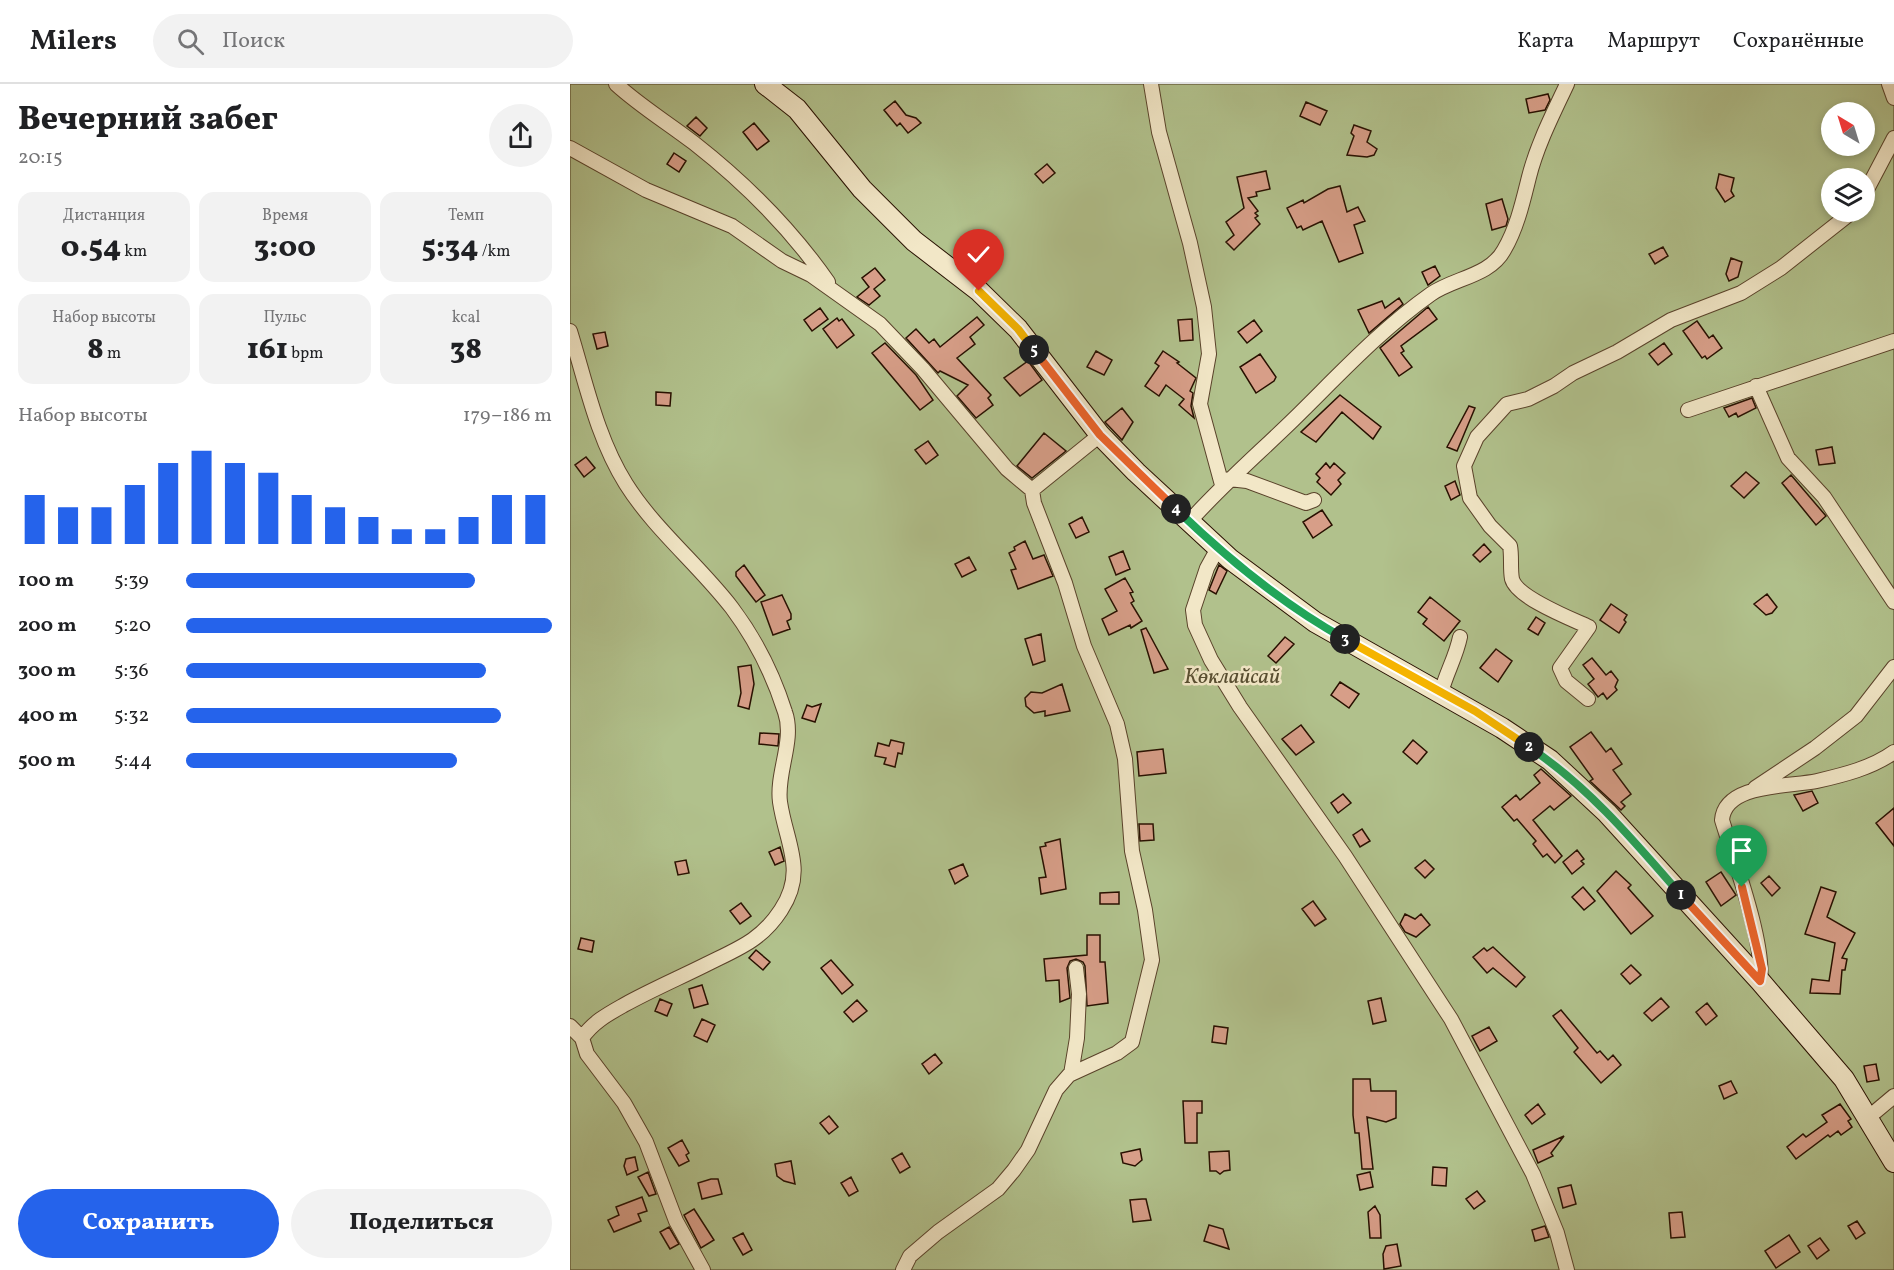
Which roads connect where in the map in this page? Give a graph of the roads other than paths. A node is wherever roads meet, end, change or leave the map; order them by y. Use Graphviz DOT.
graph roads {
  1 [pos="616,84"];
  2 [pos="765,84"];
  3 [pos="1151,84"];
  4 [pos="1567,84"];
  5 [pos="1889,84"];
  6 [pos="1894,98"];
  7 [pos="1894,138"];
  8 [pos="570,148"];
  9 [pos="1875,174"];
  10 [pos="1839,222"];
  11 [pos="835,291"];
  12 [pos="570,331"];
  13 [pos="1894,341"];
  14 [pos="1756,386"];
  15 [pos="1688,410"];
  16 [pos="1100,435"];
  17 [pos="1225,482"];
  18 [pos="1032,490"];
  19 [pos="1314,500"];
  20 [pos="1189,522"];
  21 [pos="1218,548"];
  22 [pos="1894,602"];
  23 [pos="1460,637"];
  24 [pos="1894,667"];
  25 [pos="1441,693"];
  26 [pos="1588,699"];
  27 [pos="1894,752"];
  28 [pos="1749,792"];
  29 [pos="1076,968"];
  30 [pos="1760,981"];
  31 [pos="570,1026"];
  32 [pos="582,1038"];
  33 [pos="1113,1055"];
  34 [pos="1134,1060"];
  35 [pos="1071,1074"];
  36 [pos="1894,1096"];
  37 [pos="1869,1117"];
  38 [pos="1894,1162"];
  39 [pos="703,1270"];
  40 [pos="903,1270"];
  41 [pos="1567,1270"];
  1 -- 11 [label="street"];
  2 -- 16 [label="street"];
  3 -- 17 [label="street"];
  4 -- 17 [label="street"];
  5 -- 6 [label="street"];
  7 -- 9 [label="street"];
  8 -- 11 [label="street"];
  10 -- 26 [label="street"];
  11 -- 18 [label="street"];
  12 -- 32 [label="street"];
  13 -- 14 [label="street"];
  14 -- 15 [label="street"];
  14 -- 22 [label="street"];
  16 -- 18 [label="street"];
  16 -- 20 [label="street"];
  17 -- 19 [label="street"];
  17 -- 20 [label="street"];
  18 -- 33 [label="street"];
  20 -- 21 [label="street"];
  21 -- 25 [label="street"];
  21 -- 41 [label="street"];
  23 -- 25 [label="street"];
  24 -- 28 [label="street"];
  25 -- 30 [label="street"];
  27 -- 28 [label="street"];
  28 -- 30 [label="street"];
  29 -- 35 [label="street"];
  30 -- 37 [label="street"];
  31 -- 32 [label="street"];
  32 -- 39 [label="street"];
  33 -- 34 [label="street"];
  33 -- 35 [label="street"];
  35 -- 40 [label="street"];
  36 -- 37 [label="street"];
  37 -- 38 [label="street"];
}
